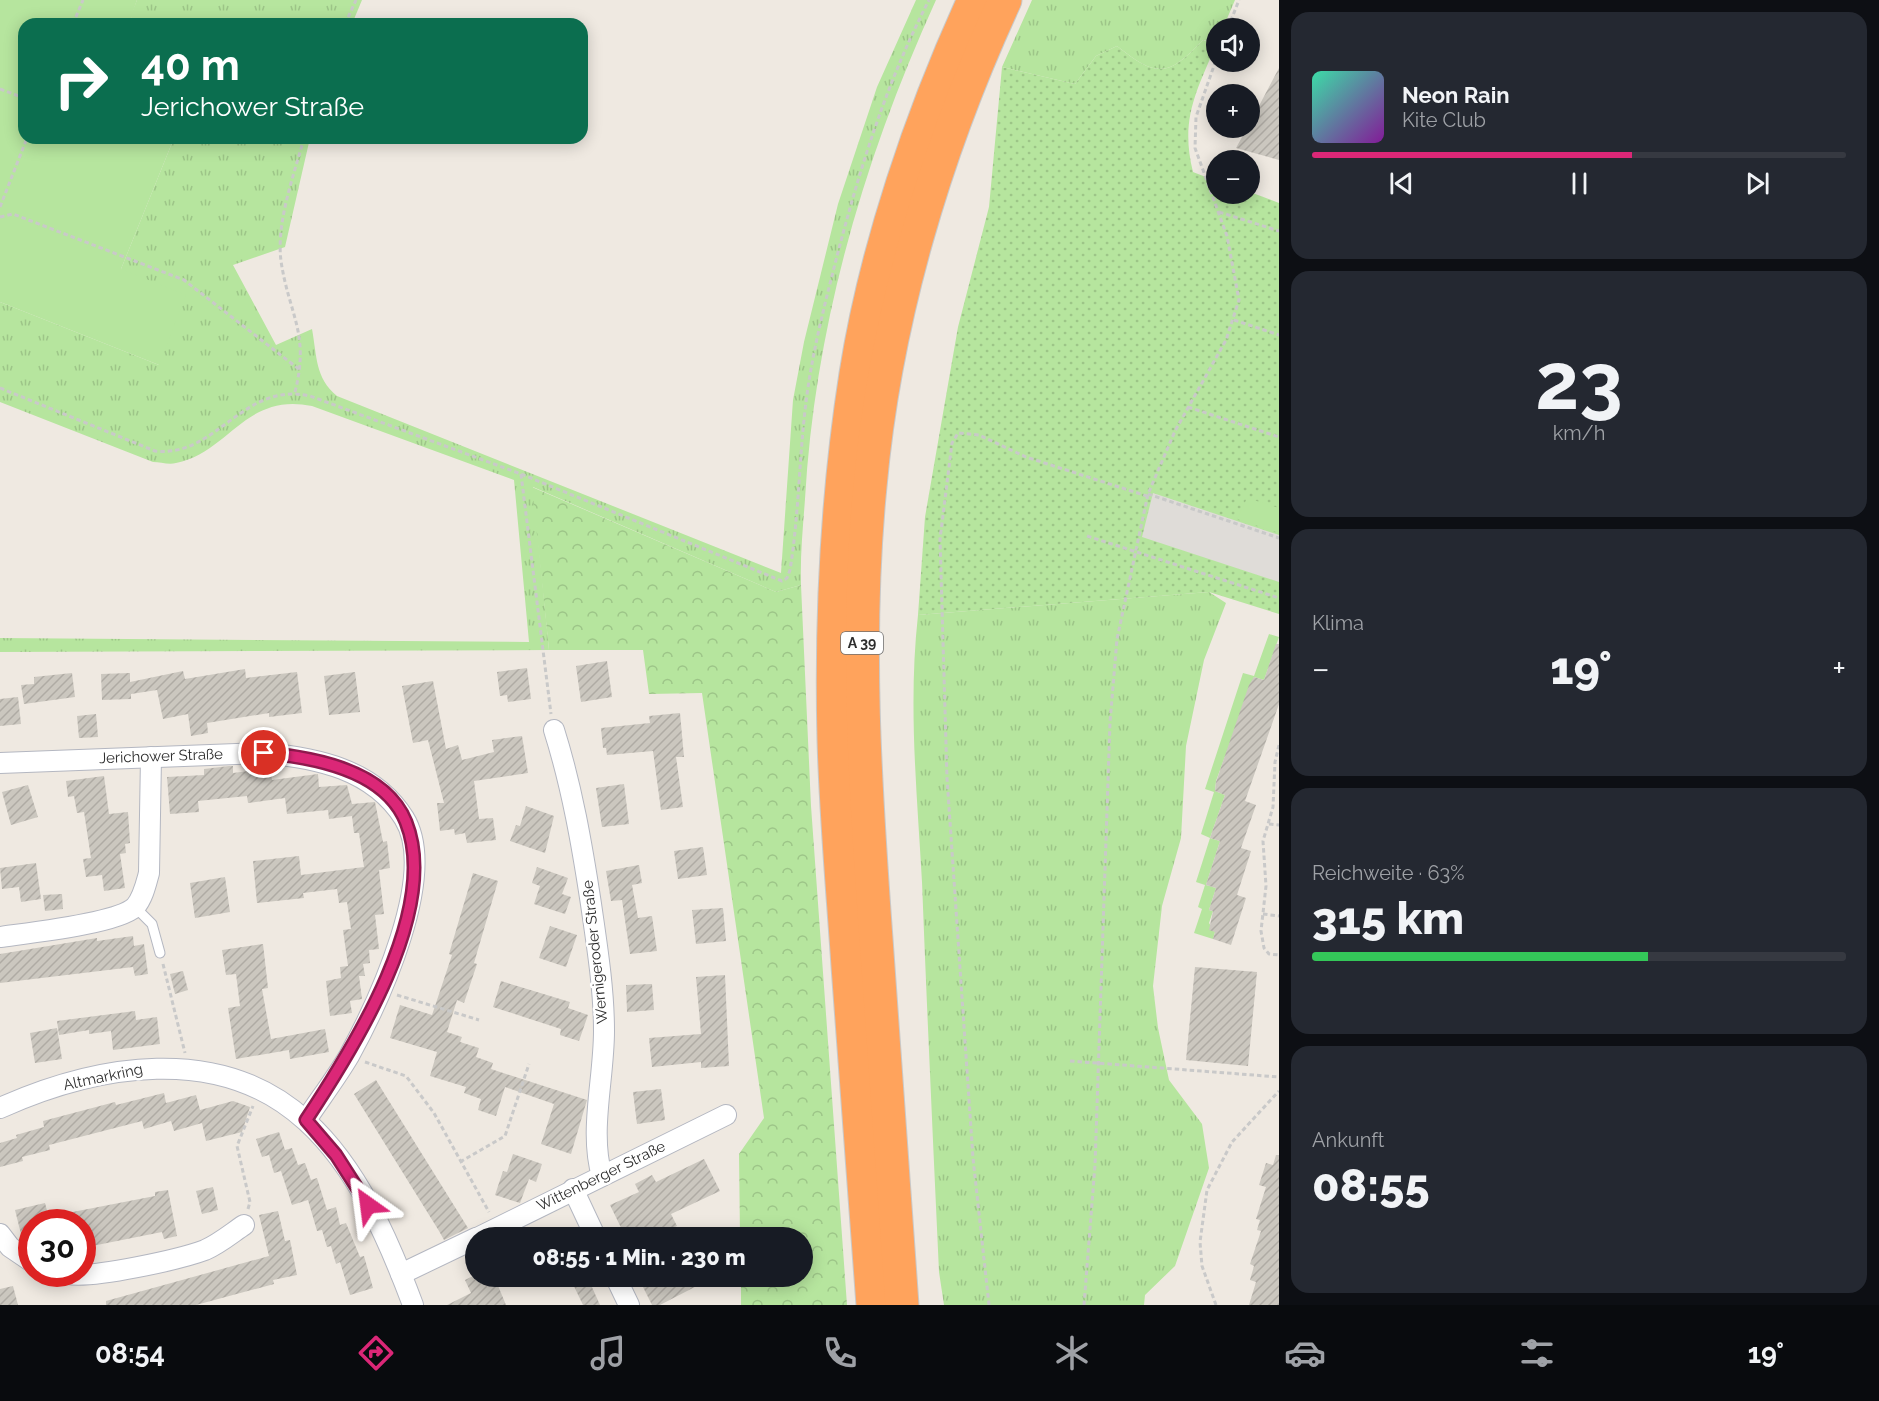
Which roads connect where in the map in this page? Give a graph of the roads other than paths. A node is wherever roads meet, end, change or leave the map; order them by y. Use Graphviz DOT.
graph roads {
  1 [pos="974,0"];
  2 [pos="1005,0"];
  3 [pos="554,730"];
  4 [pos="151,757"];
  5 [pos="0,763"];
  6 [pos="135,907"];
  7 [pos="0,937"];
  8 [pos="160,953"];
  9 [pos="0,1108"];
  10 [pos="726,1115"];
  11 [pos="306,1120"];
  12 [pos="602,1176"];
  13 [pos="573,1189"];
  14 [pos="244,1225"];
  15 [pos="498,1227"];
  16 [pos="591,1227"];
  17 [pos="0,1234"];
  18 [pos="465,1243"];
  19 [pos="18,1252"];
  20 [pos="401,1274"];
  21 [pos="96,1275"];
  22 [pos="620,1287"];
  23 [pos="413,1305"];
  24 [pos="629,1305"];
  25 [pos="873,1305"];
  26 [pos="902,1305"];
  1 -- 25 [label="highway, A 39"];
  2 -- 26 [label="highway, A 39"];
  3 -- 12 [label="street, Wernigeroder Straße"];
  4 -- 5 [label="street, Jerichower Straße"];
  4 -- 6 [label="street"];
  4 -- 11 [label="street, Jerichower Straße"];
  6 -- 7 [label="street"];
  6 -- 8 [label="lane"];
  9 -- 11 [label="street, Altmarkring"];
  10 -- 12 [label="street, Wittenberger Straße"];
  11 -- 20 [label="street, Altmarkring"];
  12 -- 13 [label="street, Wittenberger Straße"];
  13 -- 15 [label="street, Wittenberger Straße"];
  13 -- 16 [label="street"];
  14 -- 21 [label="street"];
  17 -- 19 [label="street"];
  18 -- 20 [label="street, Wittenberger Straße"];
  20 -- 23 [label="street, Altmarkring"];
  22 -- 24 [label="street"];
}
